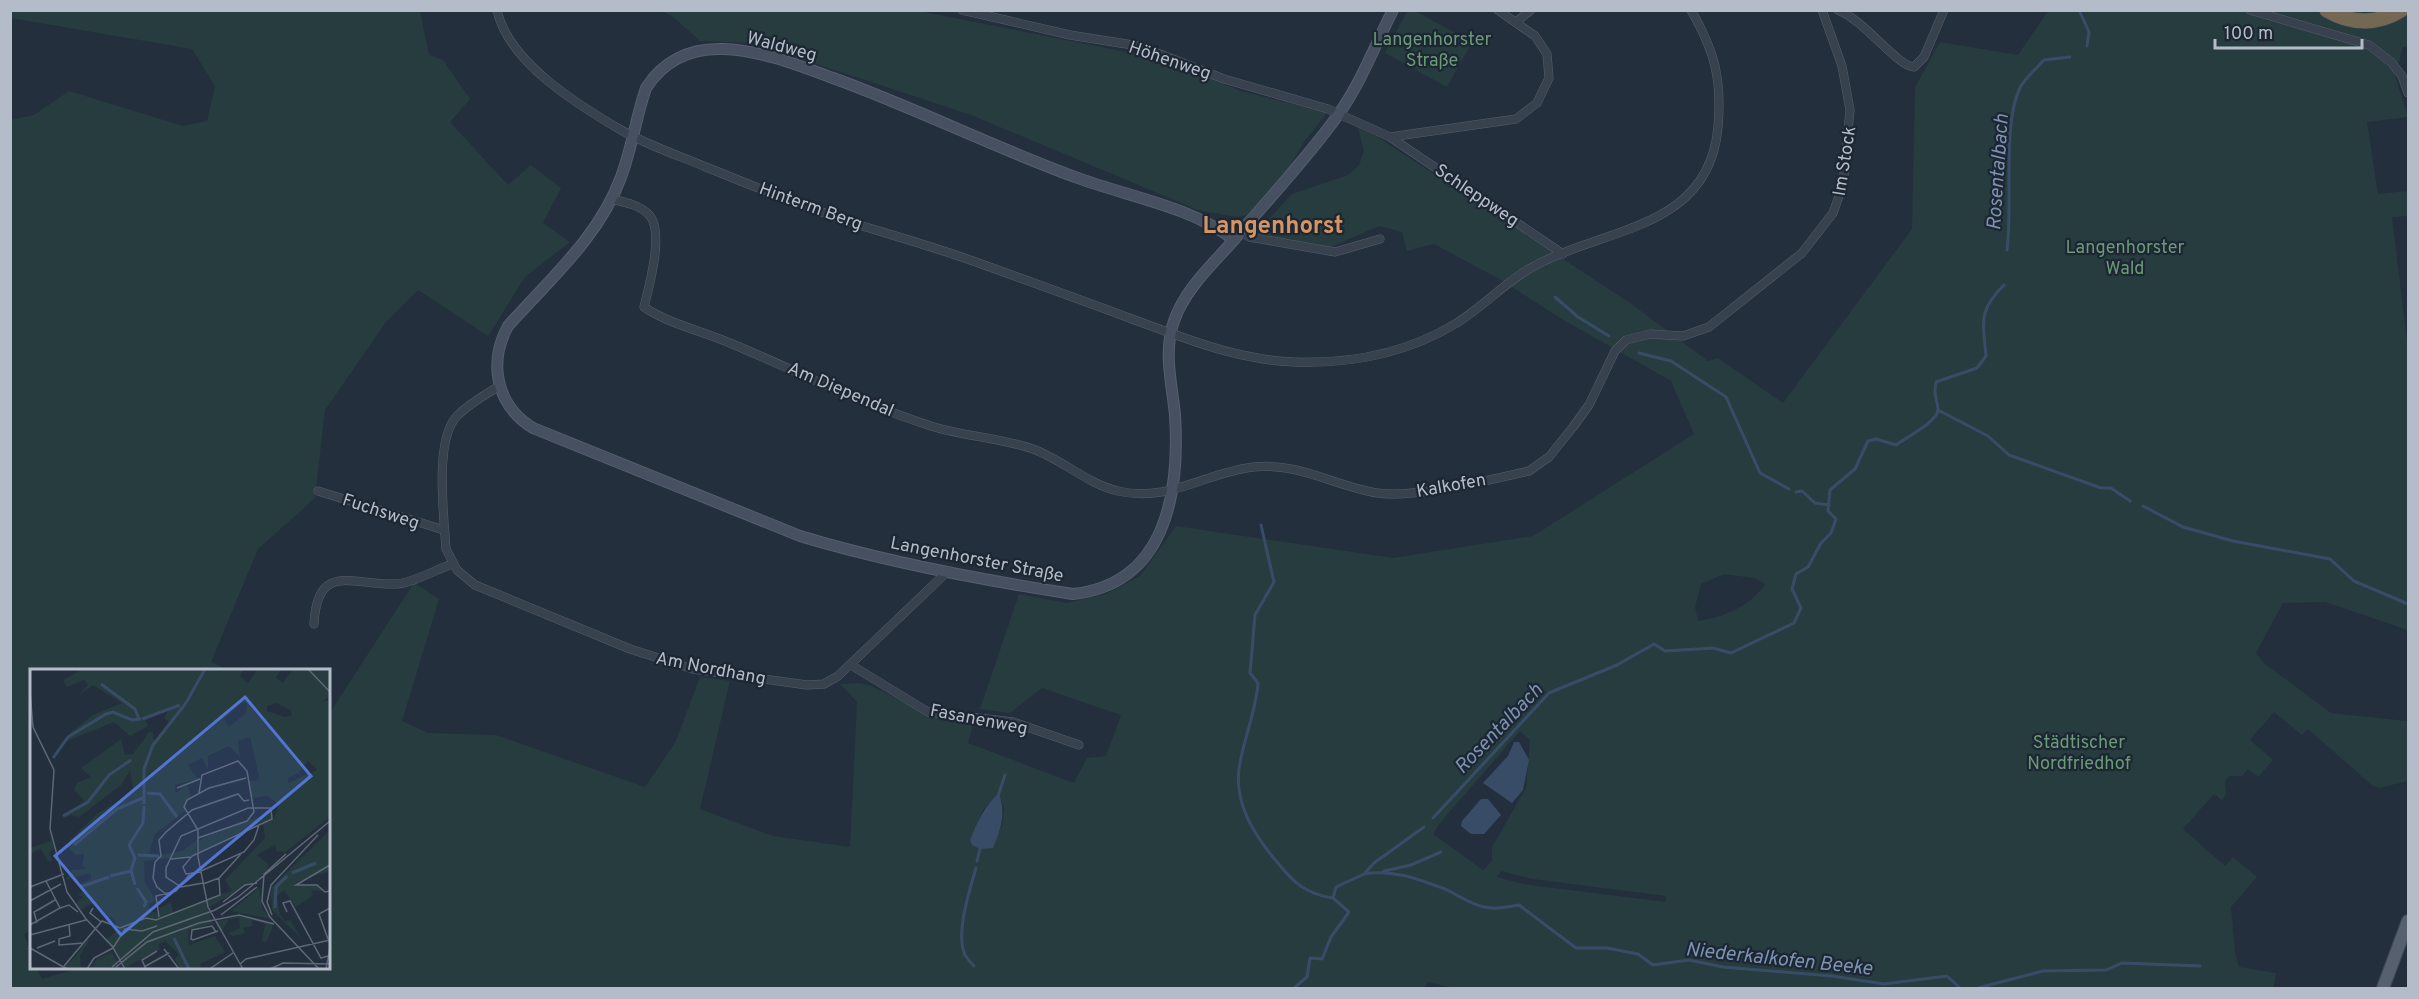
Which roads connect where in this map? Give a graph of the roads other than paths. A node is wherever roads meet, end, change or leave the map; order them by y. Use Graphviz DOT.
graph roads {
  1 [pos="497,10"];
  2 [pos="962,10"];
  3 [pos="1393,10"];
  4 [pos="1498,10"];
  5 [pos="1531,10"];
  6 [pos="1691,10"];
  7 [pos="1822,10"];
  8 [pos="1838,10"];
  9 [pos="1944,10"];
  10 [pos="2250,10"];
  11 [pos="2327,10"];
  12 [pos="2402,10"];
  13 [pos="1516,22"];
  14 [pos="2409,93"];
  15 [pos="1339,115"];
  16 [pos="632,135"];
  17 [pos="1390,137"];
  18 [pos="611,200"];
  19 [pos="1237,235"];
  20 [pos="1380,239"];
  21 [pos="1563,254"];
  22 [pos="1171,334"];
  23 [pos="1670,335"];
  24 [pos="499,386"];
  25 [pos="318,491"];
  26 [pos="1171,492"];
  27 [pos="444,530"];
  28 [pos="452,564"];
  29 [pos="948,571"];
  30 [pos="314,624"];
  31 [pos="851,665"];
  32 [pos="1079,745"];
  33 [pos="2409,921"];
  34 [pos="2383,988"];
  1 -- 16 [label="street, Hinterm Berg"];
  2 -- 15 [label="street, Höhenweg"];
  3 -- 15 [label="street, Langenhorster Straße"];
  4 -- 13 [label="street"];
  5 -- 13 [label="street"];
  6 -- 21 [label="street, Hinterm Berg"];
  7 -- 23 [label="street, Im Stock"];
  8 -- 9 [label="street"];
  10 -- 14 [label="street"];
  11 -- 12 [label="highway"];
  13 -- 17 [label="street"];
  15 -- 17 [label="street, Höhenweg"];
  15 -- 19 [label="street, Langenhorster Straße"];
  16 -- 18 [label="street, Waldweg"];
  16 -- 19 [label="street, Waldweg"];
  16 -- 22 [label="street, Hinterm Berg"];
  17 -- 21 [label="street, Schleppweg"];
  18 -- 24 [label="street, Waldweg"];
  18 -- 26 [label="street, Am Diependal"];
  19 -- 20 [label="street"];
  19 -- 22 [label="street, Langenhorster Straße"];
  21 -- 22 [label="street, Hinterm Berg"];
  22 -- 26 [label="street, Langenhorster Straße"];
  23 -- 26 [label="street, Kalkofen"];
  24 -- 27 [label="street"];
  24 -- 29 [label="street, Langenhorster Straße"];
  25 -- 27 [label="street, Fuchsweg"];
  26 -- 29 [label="street, Langenhorster Straße"];
  27 -- 28 [label="street"];
  28 -- 30 [label="street"];
  28 -- 31 [label="street, Am Nordhang"];
  29 -- 31 [label="street, Am Nordhang"];
  31 -- 32 [label="street, Fasanenweg"];
  33 -- 34 [label="main road"];
}
